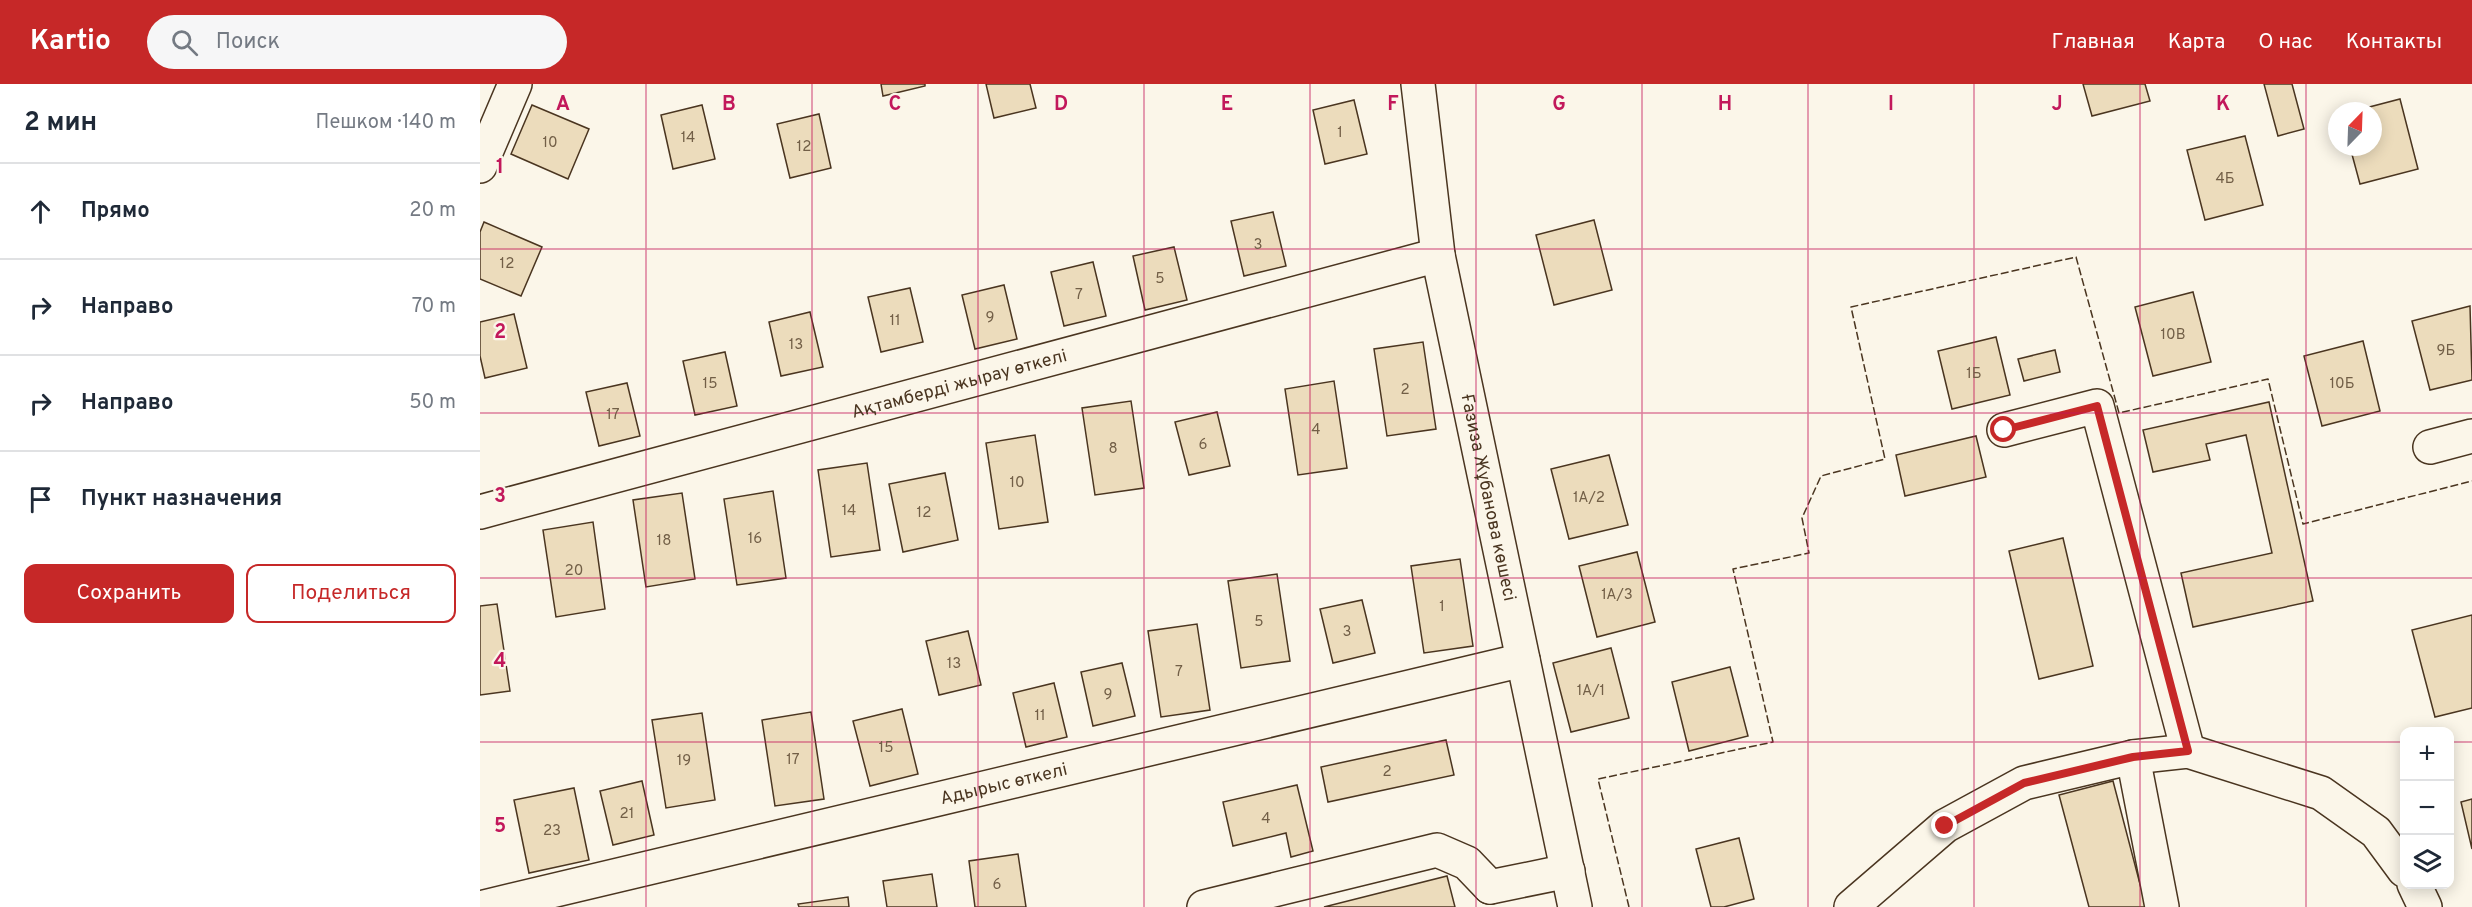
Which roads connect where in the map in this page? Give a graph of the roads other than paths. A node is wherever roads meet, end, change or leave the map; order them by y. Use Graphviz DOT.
graph roads {
  1 [pos="515,84"];
  2 [pos="1418,84"];
  3 [pos="480,166"];
  4 [pos="1438,255"];
  5 [pos="2004,430"];
  6 [pos="2472,435"];
  7 [pos="2430,447"];
  8 [pos="480,512"];
  9 [pos="1523,660"];
  10 [pos="2188,751"];
  11 [pos="2133,757"];
  12 [pos="2400,865"];
  13 [pos="1568,871"];
  14 [pos="2416,889"];
  15 [pos="1488,897"];
  16 [pos="484,907"];
  17 [pos="1204,907"];
  18 [pos="1575,907"];
  19 [pos="1851,907"];
  20 [pos="2162,907"];
  21 [pos="2425,907"];
  1 -- 3 [label="street"];
  2 -- 4 [label="street, Ғазиза Жұбанова көшесі"];
  4 -- 8 [label="street, Ақтамберді жырау өткелі"];
  4 -- 9 [label="street, Ғазиза Жұбанова көшесі"];
  5 -- 10 [label="street"];
  6 -- 7 [label="street"];
  9 -- 13 [label="street, Ғазиза Жұбанова көшесі"];
  9 -- 16 [label="street, Адырыс өткелі"];
  10 -- 11 [label="street"];
  10 -- 12 [label="street"];
  11 -- 19 [label="street"];
  11 -- 20 [label="street"];
  13 -- 15 [label="street"];
  13 -- 18 [label="street, Ғазиза Жұбанова көшесі"];
  14 -- 21 [label="street"];
  15 -- 17 [label="street"];
}
